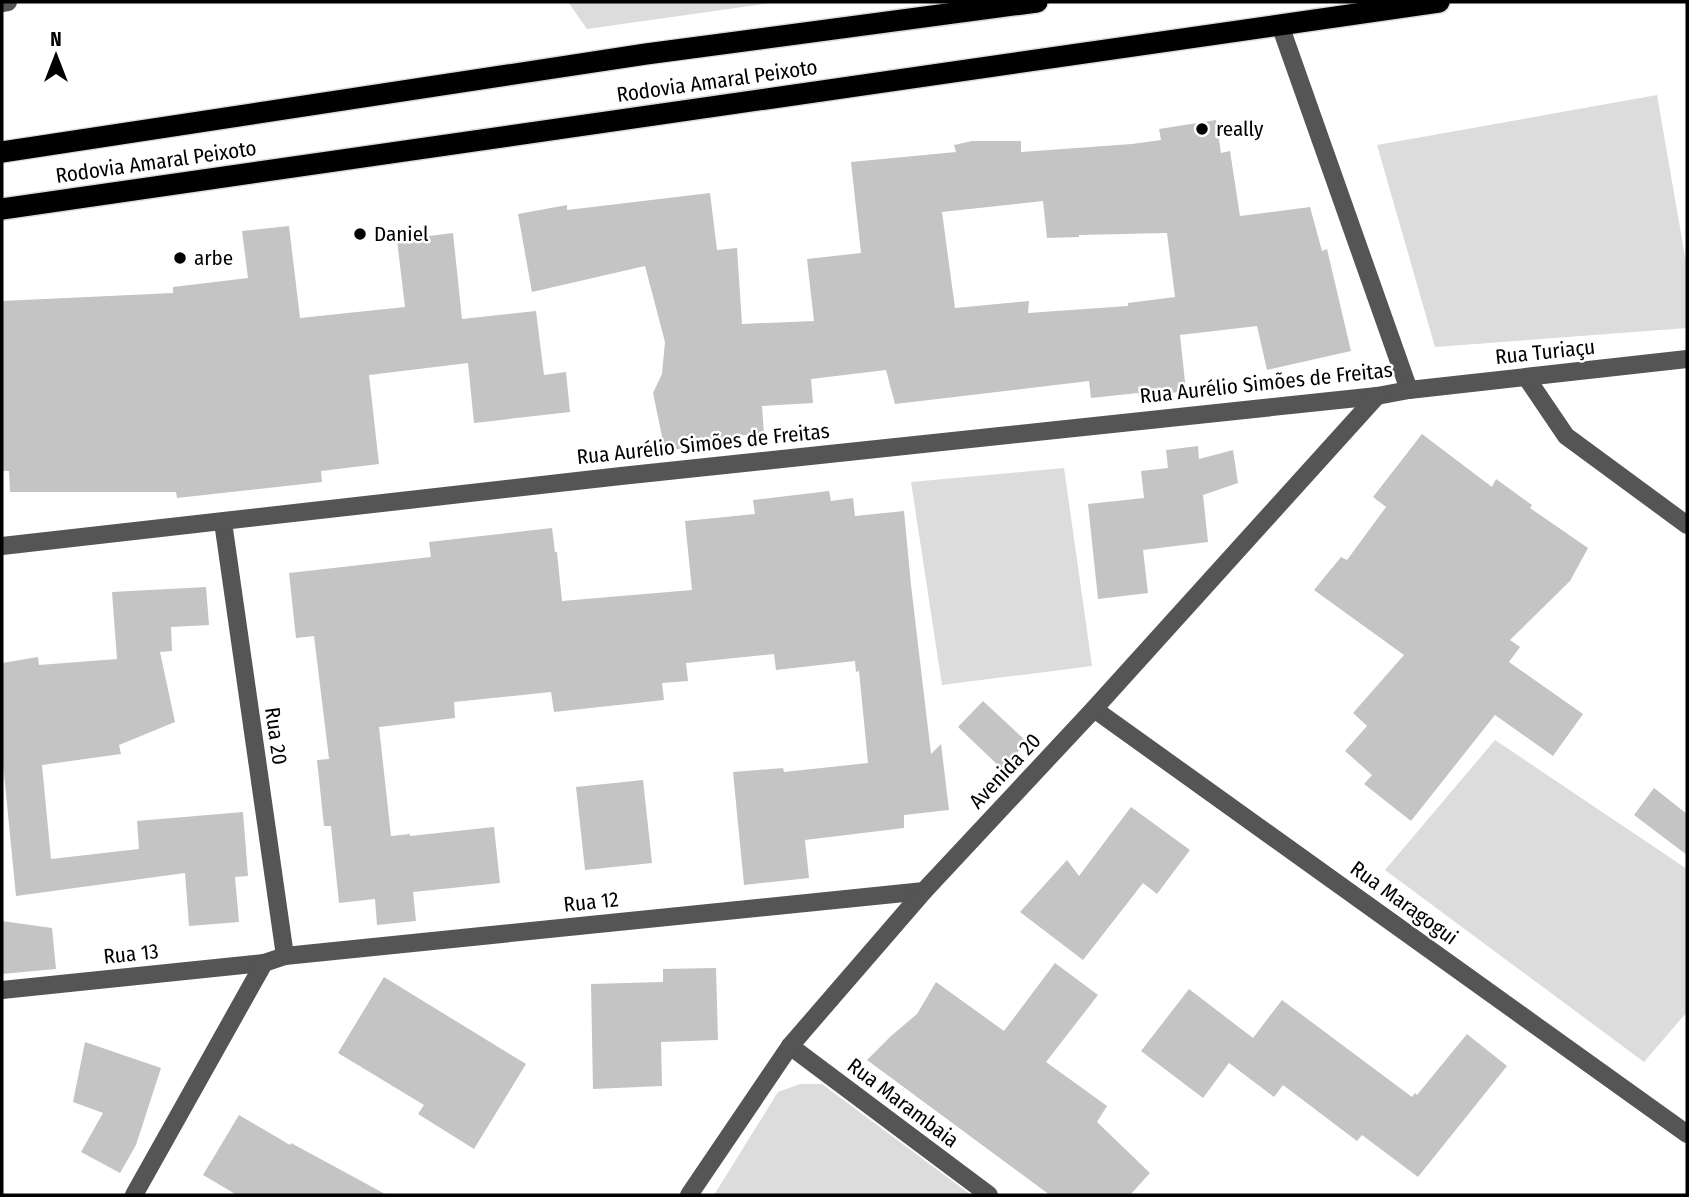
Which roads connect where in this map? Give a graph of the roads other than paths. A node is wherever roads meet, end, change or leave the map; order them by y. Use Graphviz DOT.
graph roads {
  1 [pos="8,2"];
  2 [pos="1037,2"];
  3 [pos="1439,2"];
  4 [pos="2,3"];
  5 [pos="1280,25"];
  6 [pos="2,152"];
  7 [pos="2,209"];
  8 [pos="1687,359"];
  9 [pos="1527,377"];
  10 [pos="1409,390"];
  11 [pos="1377,396"];
  12 [pos="223,522"];
  13 [pos="1687,525"];
  14 [pos="2,546"];
  15 [pos="1094,709"];
  16 [pos="924,891"];
  17 [pos="285,956"];
  18 [pos="264,963"];
  19 [pos="2,990"];
  20 [pos="790,1046"];
  21 [pos="1687,1134"];
  22 [pos="134,1195"];
  23 [pos="689,1195"];
  24 [pos="989,1195"];
  1 -- 4 [label="street"];
  2 -- 6 [label="highway, Rodovia Amaral Peixoto"];
  3 -- 5 [label="highway, Rodovia Amaral Peixoto"];
  5 -- 7 [label="highway, Rodovia Amaral Peixoto"];
  5 -- 10 [label="street"];
  8 -- 9 [label="street, Rua Turiaçu"];
  9 -- 10 [label="street, Rua Turiaçu"];
  9 -- 13 [label="street"];
  10 -- 11 [label="street, Rua Aurélio Simões de Freitas"];
  11 -- 12 [label="street, Rua Aurélio Simões de Freitas"];
  11 -- 15 [label="street, Avenida 20"];
  12 -- 14 [label="street, Rua Aurélio Simões de Freitas"];
  12 -- 17 [label="street, Rua 20"];
  15 -- 16 [label="street, Avenida 20"];
  15 -- 21 [label="street, Rua Maragogui"];
  16 -- 17 [label="street, Rua 12"];
  16 -- 20 [label="street, Avenida 20"];
  17 -- 18 [label="street, Rua 12"];
  18 -- 19 [label="street, Rua 13"];
  18 -- 22 [label="street"];
  20 -- 23 [label="street, Avenida 20"];
  20 -- 24 [label="street, Rua Marambaia"];
}
